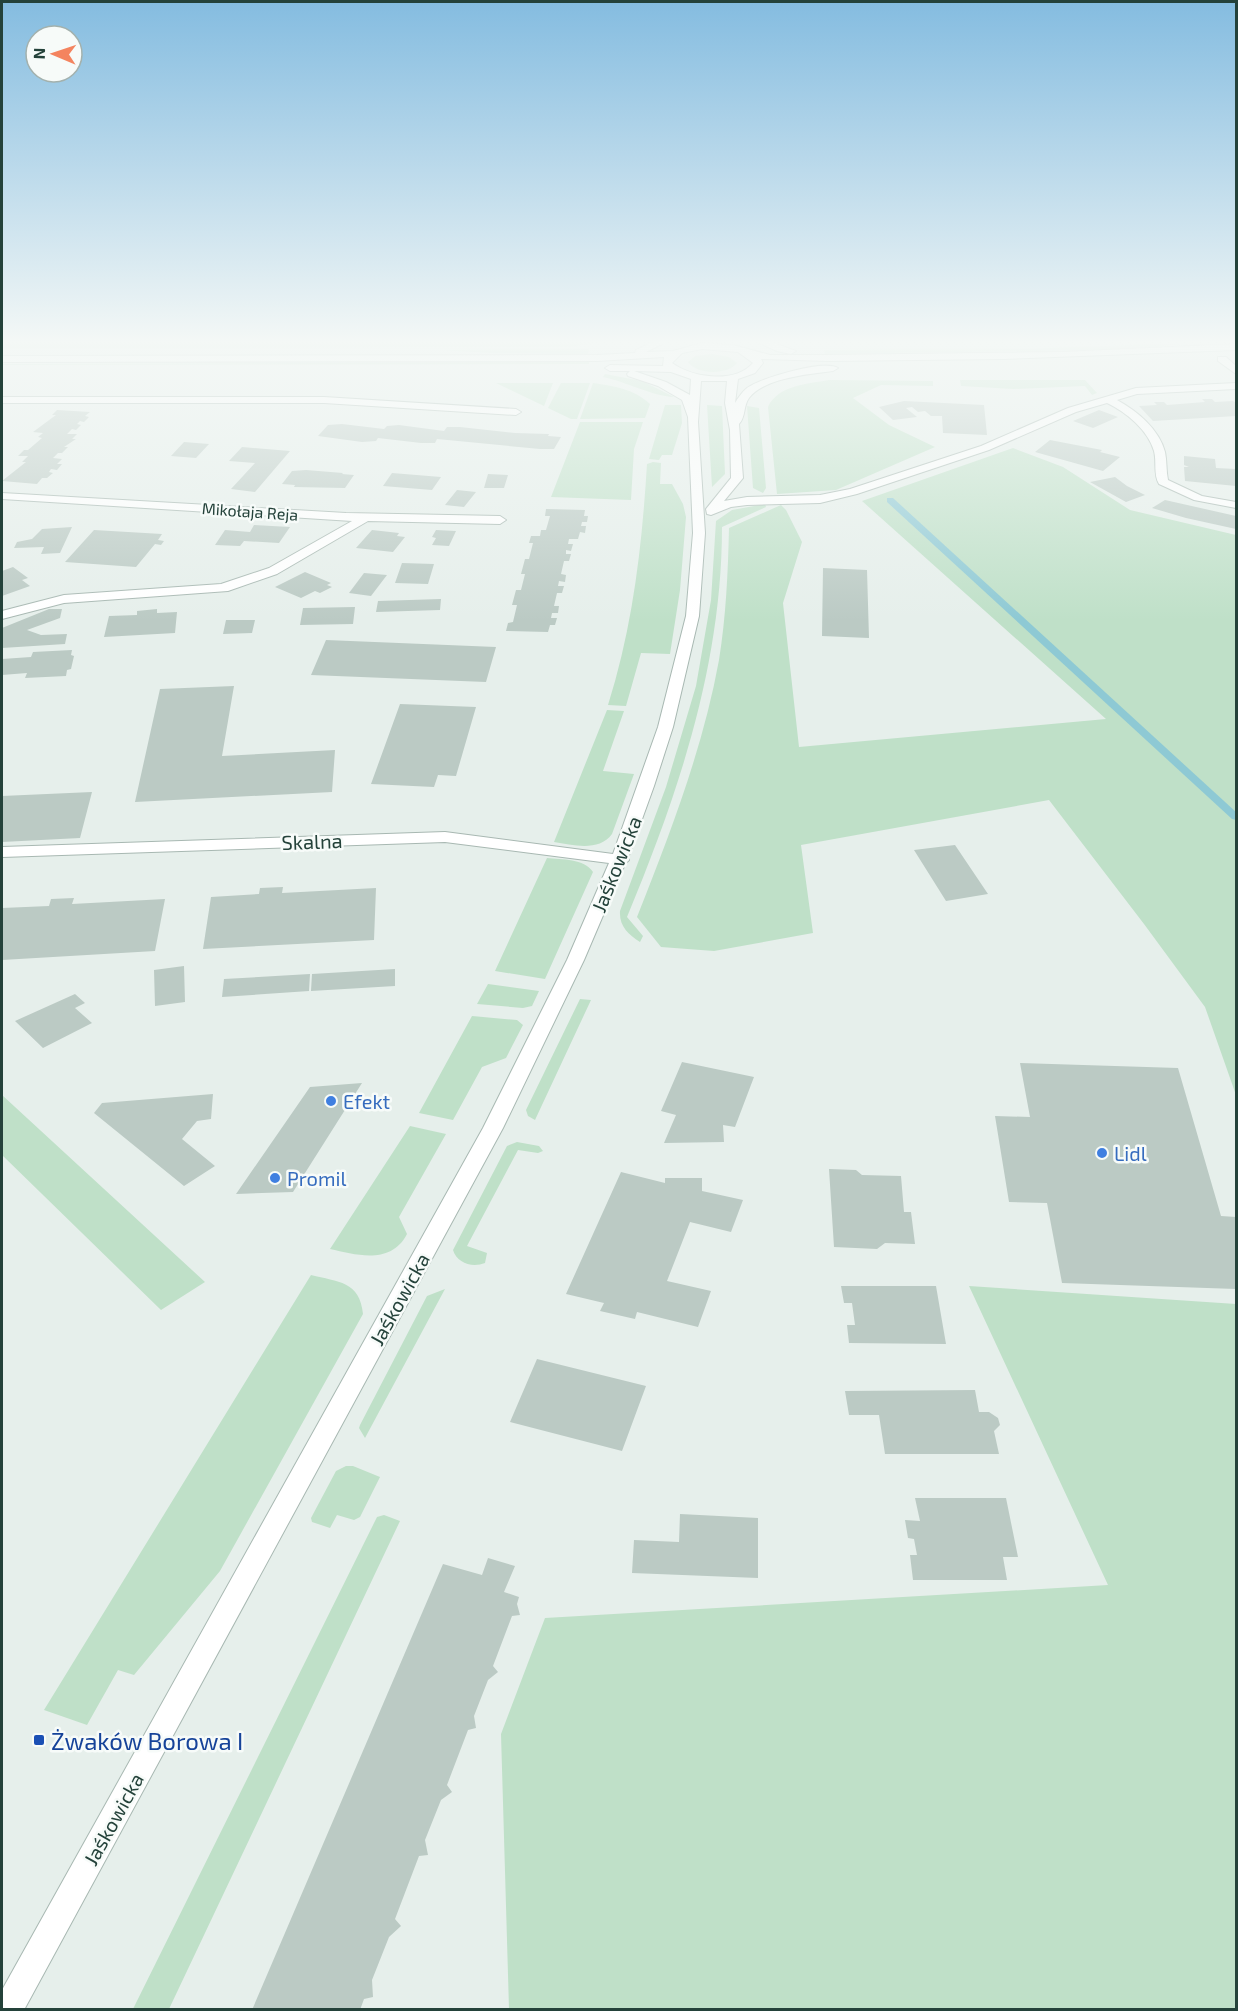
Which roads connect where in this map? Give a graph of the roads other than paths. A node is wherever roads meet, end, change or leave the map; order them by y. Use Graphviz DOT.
graph roads {
  1 [pos="694,434"];
  2 [pos="735,434"];
  3 [pos="1018,434"];
  4 [pos="1149,434"];
  5 [pos="2,496"];
  6 [pos="1236,506"];
  7 [pos="711,511"];
  8 [pos="366,518"];
  9 [pos="500,520"];
  10 [pos="699,551"];
  11 [pos="2,615"];
  12 [pos="2,852"];
  13 [pos="621,860"];
  14 [pos="7,2010"];
  1 -- 10 [label="street, Jaśkowicka"];
  2 -- 7 [label="street, Jaśkowicka"];
  3 -- 7 [label="street"];
  4 -- 6 [label="street"];
  5 -- 8 [label="street, Mikołaja Reja"];
  7 -- 10 [label="street, Jaśkowicka"];
  8 -- 9 [label="street, Mikołaja Reja"];
  8 -- 11 [label="street"];
  10 -- 13 [label="street, Jaśkowicka"];
  12 -- 13 [label="street, Skalna"];
  13 -- 14 [label="street, Jaśkowicka"];
}
